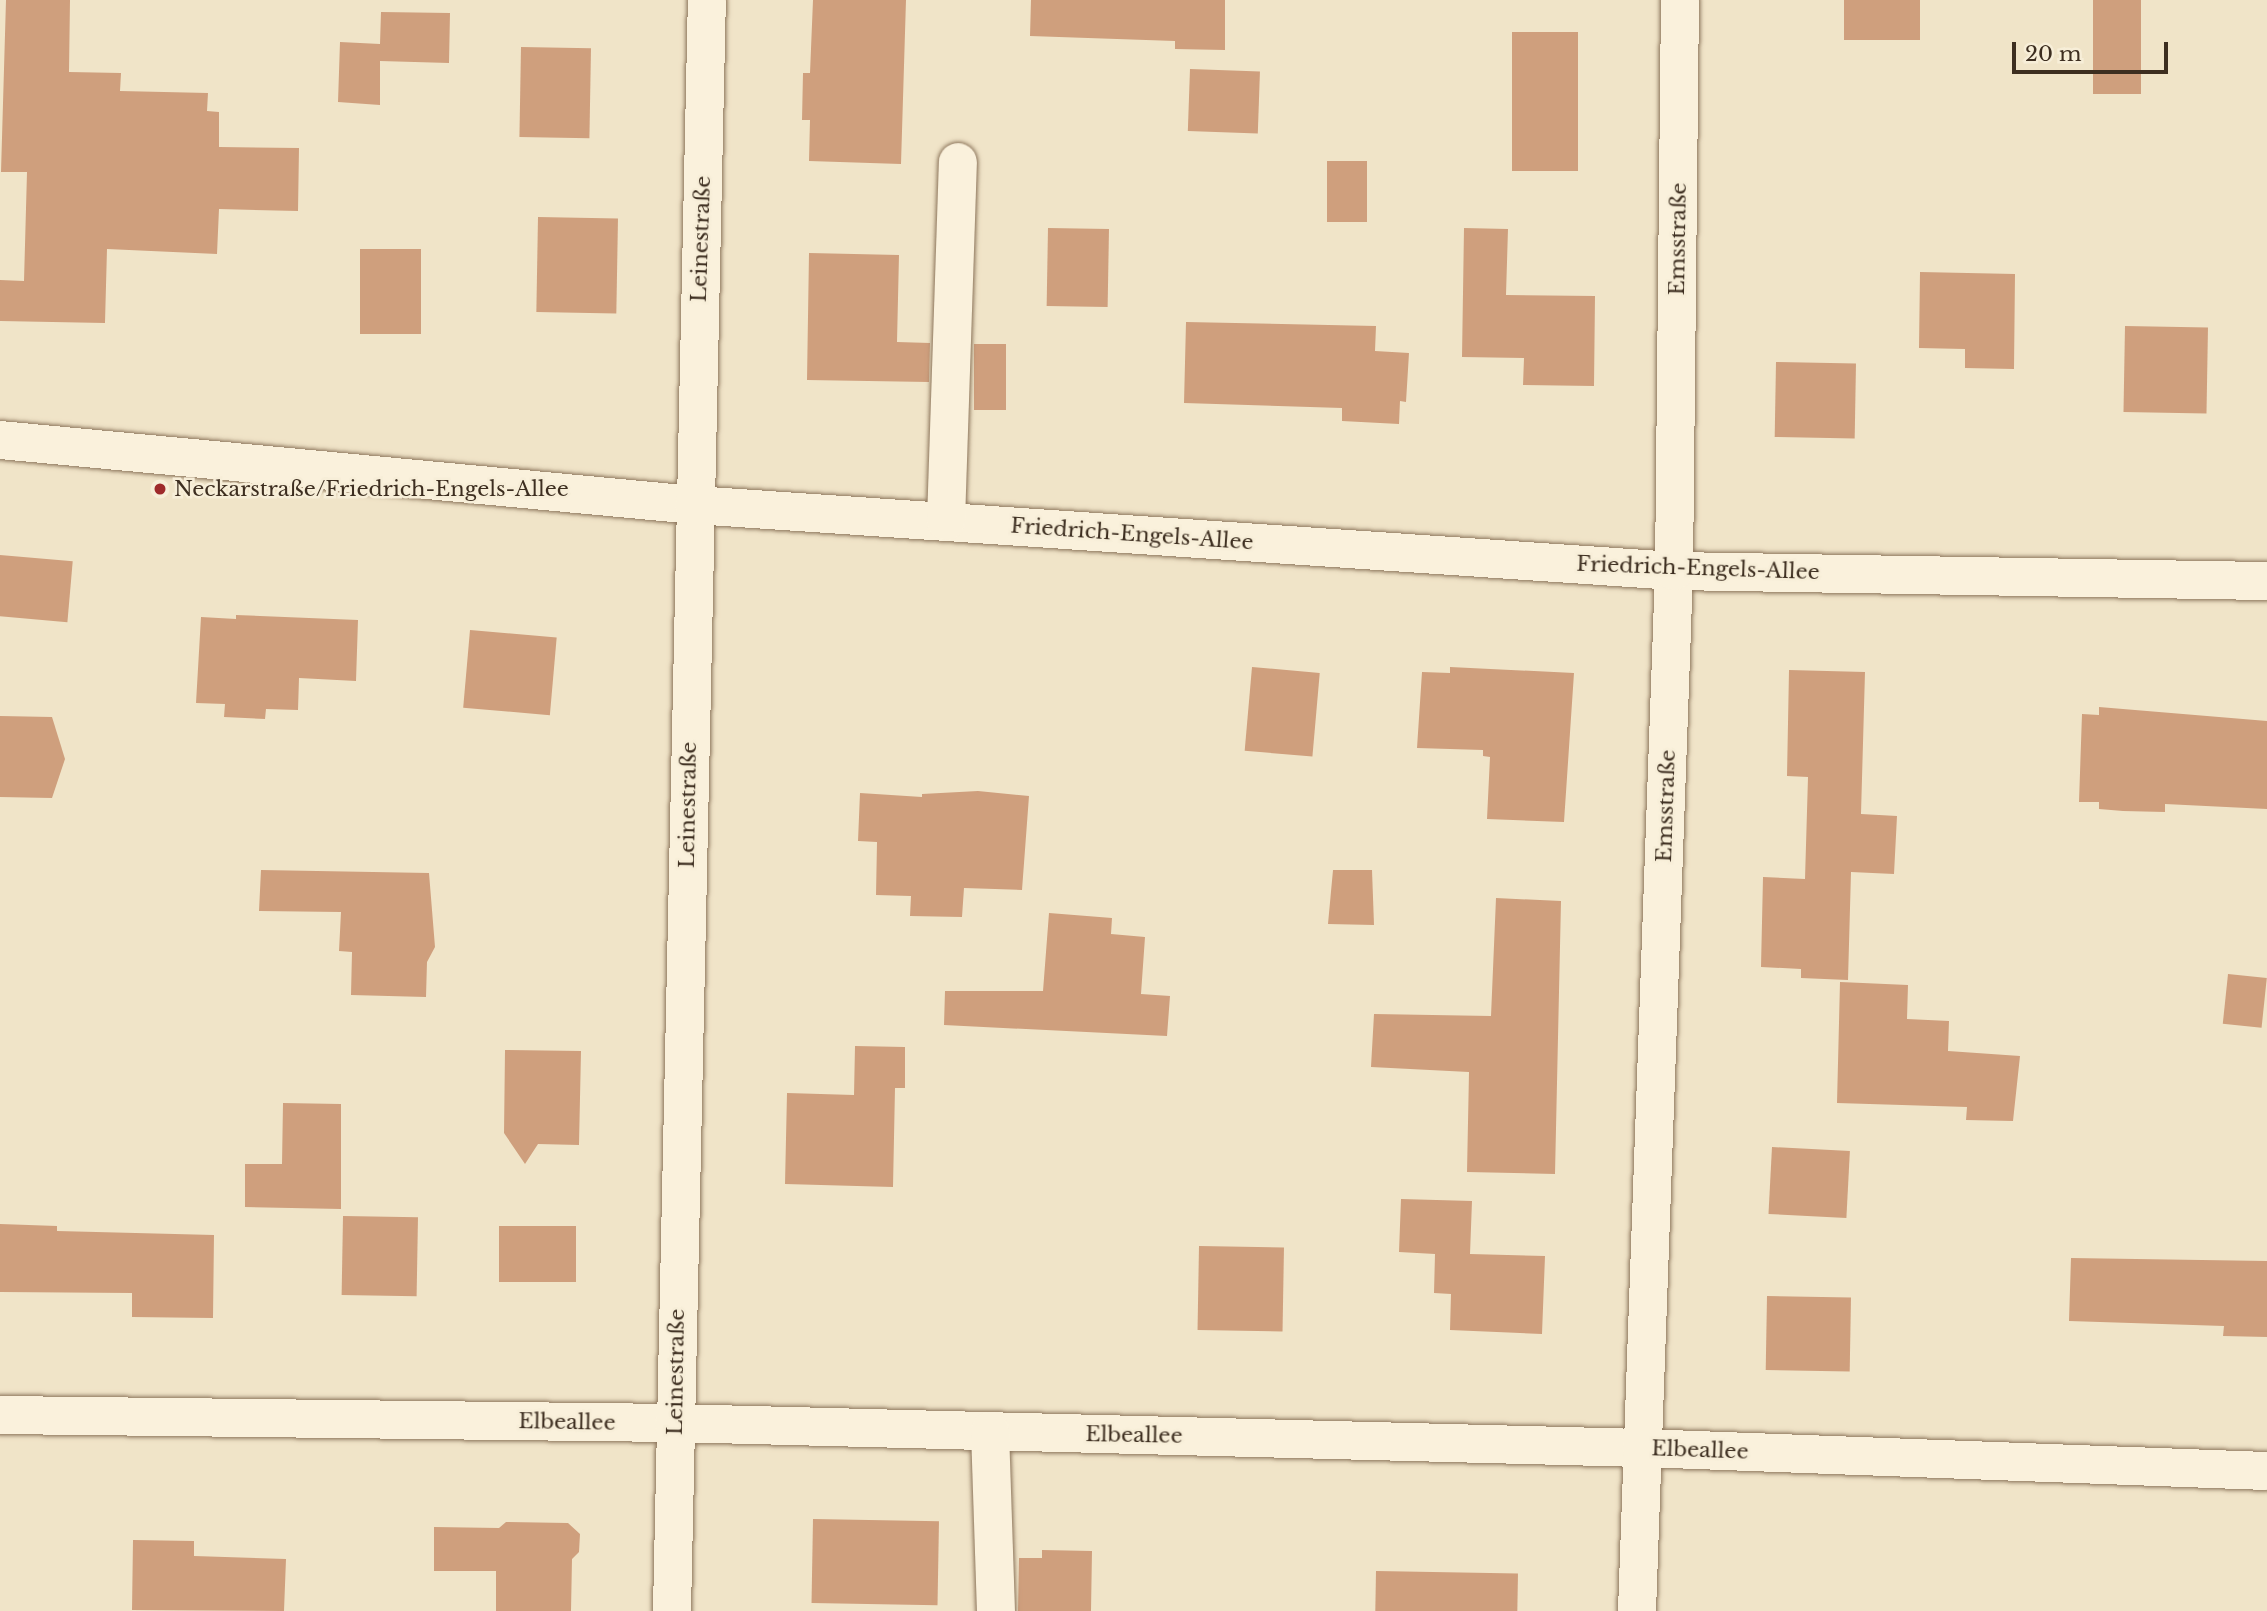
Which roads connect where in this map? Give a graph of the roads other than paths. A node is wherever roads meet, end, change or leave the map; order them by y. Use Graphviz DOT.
graph roads {
  1 [pos="707,0"];
  2 [pos="1680,0"];
  3 [pos="958,162"];
  4 [pos="0,440"];
  5 [pos="694,505"];
  6 [pos="946,521"];
  7 [pos="1674,571"];
  8 [pos="2267,581"];
  9 [pos="0,1415"];
  10 [pos="674,1423"];
  11 [pos="990,1431"];
  12 [pos="1642,1448"];
  13 [pos="2267,1471"];
  14 [pos="672,1611"];
  15 [pos="996,1611"];
  16 [pos="1637,1611"];
  1 -- 5 [label="street, Leinestraße"];
  2 -- 7 [label="street, Emsstraße"];
  3 -- 6 [label="street"];
  4 -- 5 [label="street, Friedrich-Engels-Allee"];
  5 -- 6 [label="street, Friedrich-Engels-Allee"];
  5 -- 10 [label="street, Leinestraße"];
  6 -- 7 [label="street, Friedrich-Engels-Allee"];
  7 -- 8 [label="street, Friedrich-Engels-Allee"];
  7 -- 12 [label="street, Emsstraße"];
  9 -- 10 [label="street, Elbeallee"];
  10 -- 11 [label="street, Elbeallee"];
  10 -- 14 [label="street, Leinestraße"];
  11 -- 12 [label="street, Elbeallee"];
  11 -- 15 [label="street"];
  12 -- 13 [label="street, Elbeallee"];
  12 -- 16 [label="street, Emsstraße"];
}
